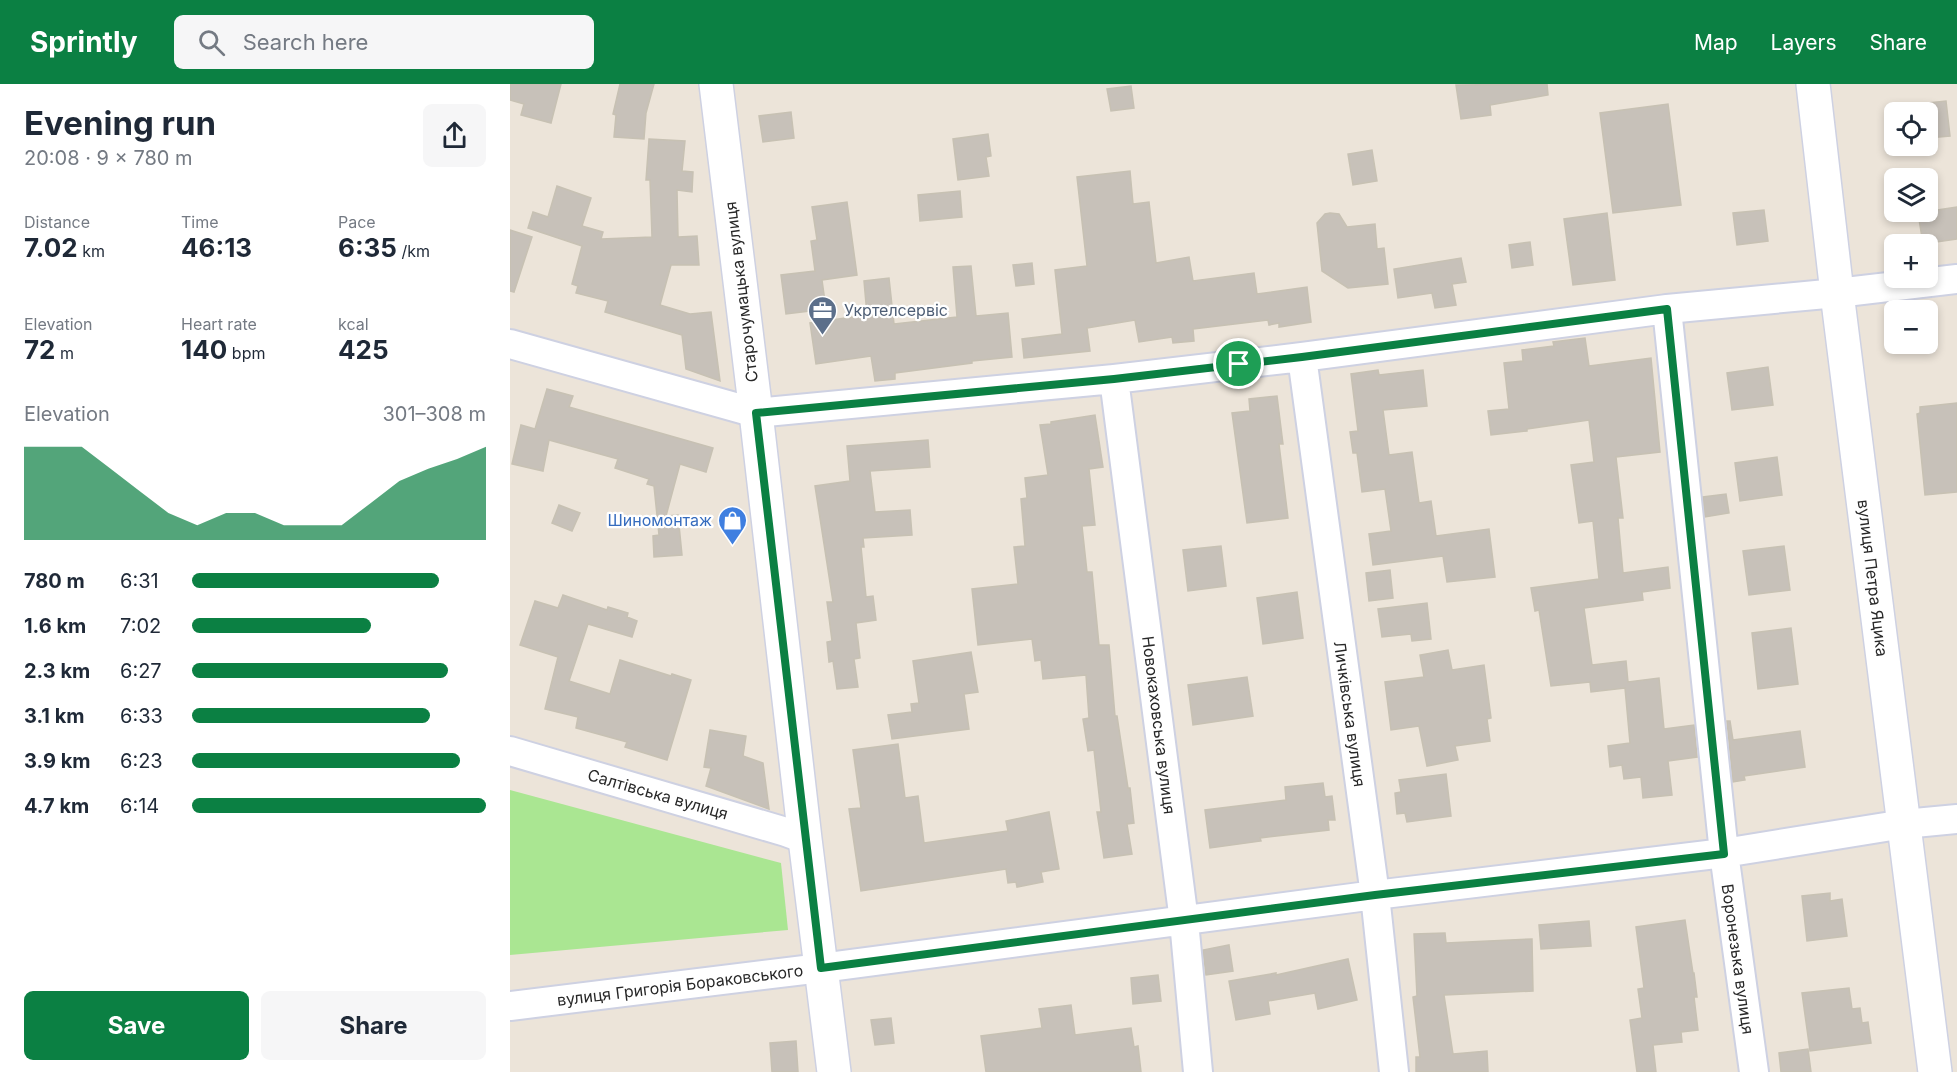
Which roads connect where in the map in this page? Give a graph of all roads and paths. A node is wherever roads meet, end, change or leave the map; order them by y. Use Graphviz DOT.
graph roads {
  1 [pos="716,84"];
  2 [pos="1813,84"];
  3 [pos="1957,279"];
  4 [pos="1837,293"];
  5 [pos="1667,309"];
  6 [pos="510,344"];
  7 [pos="1302,357"];
  8 [pos="1114,379"];
  9 [pos="756,413"];
  10 [pos="510,751"];
  11 [pos="1957,819"];
  12 [pos="1904,824"];
  13 [pos="805,839"];
  14 [pos="1724,854"];
  15 [pos="1375,895"];
  16 [pos="1184,921"];
  17 [pos="821,968"];
  18 [pos="510,1006"];
  19 [pos="834,1072"];
  20 [pos="1198,1072"];
  21 [pos="1394,1072"];
  22 [pos="1754,1072"];
  23 [pos="1935,1072"];
  1 -- 9 [label="street, Старочумацька вулиця"];
  2 -- 4 [label="street, вулиця Петра Яцика"];
  3 -- 4 [label="street"];
  4 -- 5 [label="street"];
  4 -- 12 [label="street, вулиця Петра Яцика"];
  5 -- 7 [label="street"];
  5 -- 14 [label="street, Воронезька вулиця"];
  6 -- 9 [label="street"];
  7 -- 8 [label="street"];
  7 -- 15 [label="street, Личківська вулиця"];
  8 -- 9 [label="street"];
  8 -- 16 [label="street, Новокаховська вулиця"];
  9 -- 13 [label="street, Старочумацька вулиця"];
  10 -- 13 [label="street, Салтівська вулиця"];
  11 -- 12 [label="street, вулиця Григорія Бораковського"];
  12 -- 14 [label="street, вулиця Григорія Бораковського"];
  12 -- 23 [label="street, вулиця Петра Яцика"];
  13 -- 17 [label="street, Старочумацька вулиця"];
  14 -- 15 [label="street, вулиця Григорія Бораковського"];
  14 -- 22 [label="street, Воронезька вулиця"];
  15 -- 16 [label="street, вулиця Григорія Бораковського"];
  15 -- 21 [label="street, Личківська вулиця"];
  16 -- 17 [label="street, вулиця Григорія Бораковського"];
  16 -- 20 [label="street, Новокаховська вулиця"];
  17 -- 18 [label="street, вулиця Григорія Бораковського"];
  17 -- 19 [label="street, Старочумацька вулиця"];
}
